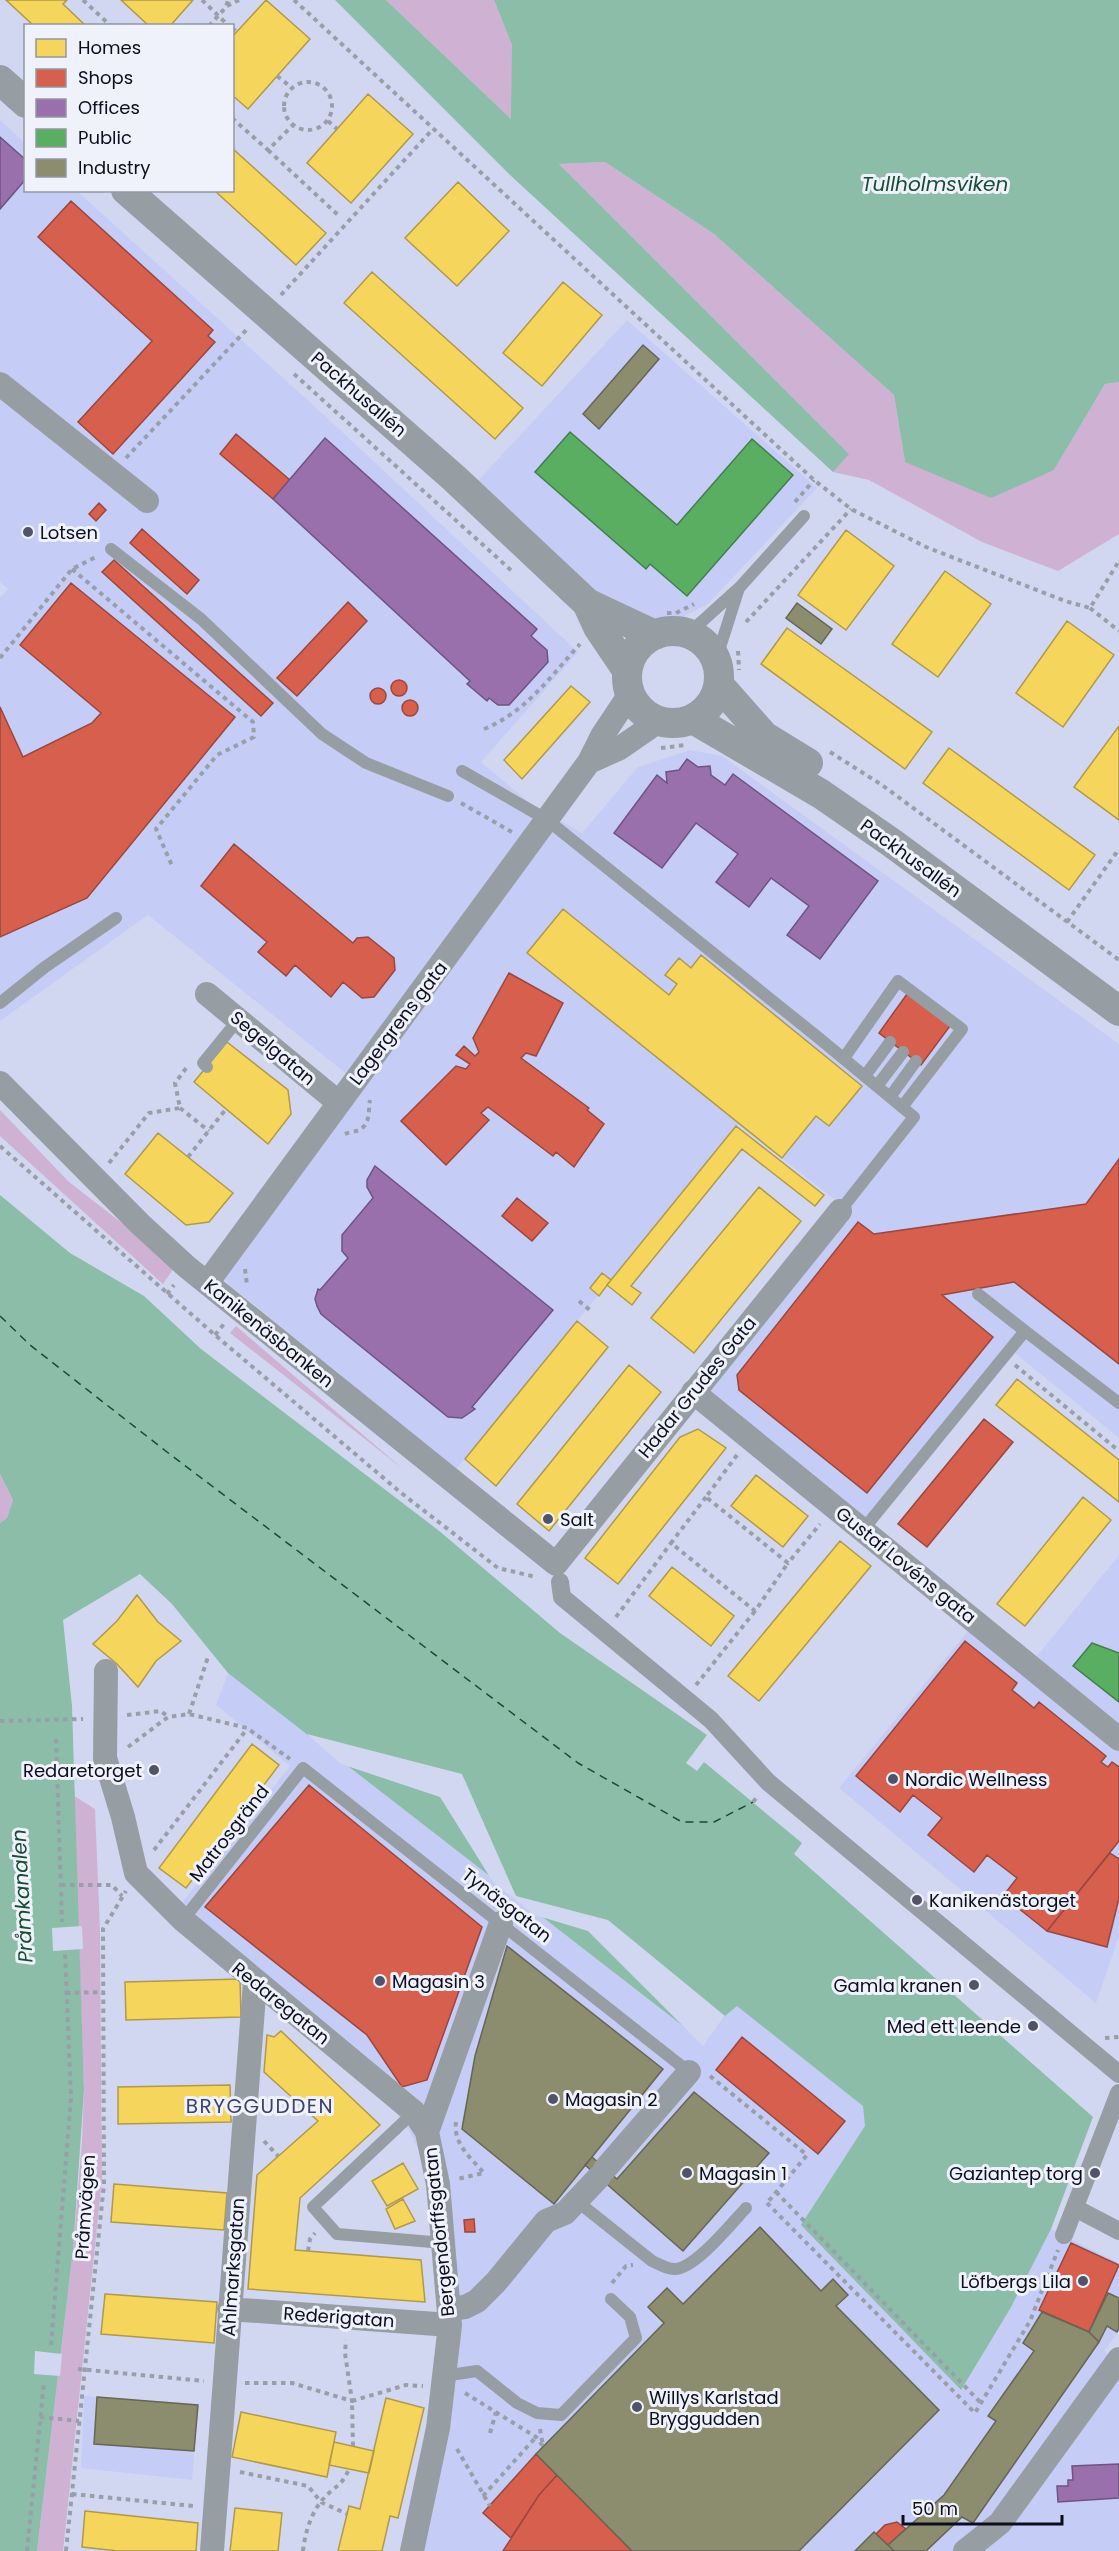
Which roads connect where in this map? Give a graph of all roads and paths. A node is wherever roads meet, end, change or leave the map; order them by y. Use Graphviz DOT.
graph roads {
  1 [pos="83,0"];
  2 [pos="202,0"];
  3 [pos="228,0"];
  4 [pos="239,0"];
  5 [pos="294,0"];
  6 [pos="226,7"];
  7 [pos="218,15"];
  8 [pos="109,24"];
  9 [pos="210,24"];
  10 [pos="228,24"];
  11 [pos="234,30"];
  12 [pos="237,32"];
  13 [pos="277,76"];
  14 [pos="0,81"];
  15 [pos="291,87"];
  16 [pos="24,101"];
  17 [pos="234,120"];
  18 [pos="328,122"];
  19 [pos="293,125"];
  20 [pos="337,129"];
  21 [pos="432,130"];
  22 [pos="268,150"];
  23 [pos="128,192"];
  24 [pos="338,215"];
  25 [pos="277,299"];
  26 [pos="238,322"];
  27 [pos="246,330"];
  28 [pos="254,338"];
  29 [pos="288,368"];
  30 [pos="0,384"];
  31 [pos="112,473"];
  32 [pos="147,501"];
  33 [pos="851,509"];
  34 [pos="804,516"];
  35 [pos="111,549"];
  36 [pos="1119,561"];
  37 [pos="72,569"];
  38 [pos="521,579"];
  39 [pos="740,587"];
  40 [pos="587,603"];
  41 [pos="1090,608"];
  42 [pos="746,622"];
  43 [pos="1119,630"];
  44 [pos="688,634"];
  45 [pos="655,635"];
  46 [pos="584,639"];
  47 [pos="0,658"];
  48 [pos="717,673"];
  49 [pos="629,682"];
  50 [pos="693,719"];
  51 [pos="659,721"];
  52 [pos="484,729"];
  53 [pos="828,751"];
  54 [pos="589,762"];
  55 [pos="462,771"];
  56 [pos="448,796"];
  57 [pos="546,819"];
  58 [pos="529,842"];
  59 [pos="1119,849"];
  60 [pos="173,868"];
  61 [pos="116,918"];
  62 [pos="1066,922"];
  63 [pos="1119,960"];
  64 [pos="1119,987"];
  65 [pos="207,994"];
  66 [pos="0,1003"];
  67 [pos="1119,1011"];
  68 [pos="238,1020"];
  69 [pos="890,1042"];
  70 [pos="903,1052"];
  71 [pos="844,1059"];
  72 [pos="916,1061"];
  73 [pos="188,1065"];
  74 [pos="207,1067"];
  75 [pos="865,1076"];
  76 [pos="0,1083"];
  77 [pos="877,1086"];
  78 [pos="890,1097"];
  79 [pos="339,1103"];
  80 [pos="902,1107"];
  81 [pos="180,1108"];
  82 [pos="226,1109"];
  83 [pos="209,1131"];
  84 [pos="0,1146"];
  85 [pos="188,1157"];
  86 [pos="113,1158"];
  87 [pos="840,1211"];
  88 [pos="207,1283"];
  89 [pos="978,1294"];
  90 [pos="579,1302"];
  91 [pos="591,1311"];
  92 [pos="1025,1331"];
  93 [pos="1005,1356"];
  94 [pos="693,1392"];
  95 [pos="1119,1403"];
  96 [pos="749,1438"];
  97 [pos="1119,1450"];
  98 [pos="706,1497"];
  99 [pos="834,1508"];
  100 [pos="862,1531"];
  101 [pos="671,1543"];
  102 [pos="788,1563"];
  103 [pos="558,1573"];
  104 [pos="755,1611"];
  105 [pos="611,1623"];
  106 [pos="208,1657"];
  107 [pos="105,1671"];
  108 [pos="693,1689"];
  109 [pos="189,1714"];
  110 [pos="168,1717"];
  111 [pos="100,1718"];
  112 [pos="0,1721"];
  113 [pos="247,1729"];
  114 [pos="1119,1738"];
  115 [pos="56,1739"];
  116 [pos="105,1758"];
  117 [pos="303,1768"];
  118 [pos="136,1873"];
  119 [pos="61,1885"];
  120 [pos="122,1896"];
  121 [pos="183,1920"];
  122 [pos="62,1922"];
  123 [pos="501,1923"];
  124 [pos="96,1936"];
  125 [pos="103,1936"];
  126 [pos="65,1954"];
  127 [pos="255,1982"];
  128 [pos="103,1992"];
  129 [pos="66,1994"];
  130 [pos="688,2072"];
  131 [pos="1119,2074"];
  132 [pos="1119,2093"];
  133 [pos="456,2118"];
  134 [pos="421,2122"];
  135 [pos="484,2173"];
  136 [pos="776,2192"];
  137 [pos="578,2202"];
  138 [pos="746,2208"];
  139 [pos="1075,2208"];
  140 [pos="1119,2231"];
  141 [pos="1064,2235"];
  142 [pos="444,2243"];
  143 [pos="626,2266"];
  144 [pos="614,2281"];
  145 [pos="611,2299"];
  146 [pos="229,2309"];
  147 [pos="450,2317"];
  148 [pos="347,2318"];
  149 [pos="51,2345"];
  150 [pos="1119,2359"];
  151 [pos="78,2369"];
  152 [pos="84,2370"];
  153 [pos="442,2381"];
  154 [pos="44,2382"];
  155 [pos="225,2383"];
  156 [pos="352,2401"];
  157 [pos="981,2403"];
  158 [pos="496,2412"];
  159 [pos="40,2417"];
  160 [pos="79,2421"];
  161 [pos="490,2433"];
  162 [pos="536,2437"];
  163 [pos="455,2445"];
  164 [pos="353,2446"];
  165 [pos="543,2446"];
  166 [pos="219,2468"];
  167 [pos="349,2469"];
  168 [pos="72,2494"];
  169 [pos="483,2496"];
  170 [pos="321,2502"];
  171 [pos="490,2506"];
  172 [pos="215,2508"];
  173 [pos="347,2514"];
  174 [pos="27,2551"];
  175 [pos="66,2551"];
  176 [pos="212,2551"];
  177 [pos="303,2551"];
  178 [pos="412,2551"];
  179 [pos="965,2551"];
  1 -- 8 [label="path"];
  2 -- 7 [label="path"];
  3 -- 6 [label="path"];
  4 -- 6 [label="path"];
  5 -- 21 [label="path"];
  6 -- 7 [label="path"];
  7 -- 9 [label="path"];
  7 -- 10 [label="path"];
  11 -- 12 [label="path"];
  13 -- 15 [label="path"];
  14 -- 16 [label="street"];
  15 -- 18 [label="path"];
  15 -- 19 [label="path"];
  17 -- 22 [label="path"];
  18 -- 19 [label="path"];
  18 -- 20 [label="path"];
  19 -- 22 [label="path"];
  21 -- 25 [label="path"];
  21 -- 33 [label="path"];
  22 -- 24 [label="path"];
  23 -- 40 [label="street, Packhusallén"];
  26 -- 27 [label="path"];
  27 -- 28 [label="path"];
  27 -- 31 [label="path"];
  29 -- 38 [label="path"];
  30 -- 31 [label="street"];
  31 -- 32 [label="street"];
  33 -- 41 [label="path"];
  33 -- 42 [label="path"];
  34 -- 39 [label="lane"];
  35 -- 37 [label="path"];
  35 -- 56 [label="lane"];
  36 -- 41 [label="path"];
  37 -- 47 [label="path"];
  37 -- 60 [label="path"];
  39 -- 44 [label="lane"];
  39 -- 48 [label="lane"];
  40 -- 45 [label="street, Packhusallén"];
  40 -- 49 [label="street, Packhusallén"];
  41 -- 43 [label="path"];
  44 -- 45 [label="street"];
  44 -- 48 [label="street"];
  45 -- 49 [label="street"];
  46 -- 52 [label="path"];
  48 -- 50 [label="street"];
  48 -- 64 [label="street, Packhusallén"];
  49 -- 51 [label="street"];
  49 -- 54 [label="street, Lagergrens gata"];
  50 -- 51 [label="street"];
  50 -- 67 [label="street, Packhusallén"];
  51 -- 54 [label="street, Lagergrens gata"];
  53 -- 62 [label="path"];
  54 -- 57 [label="street, Lagergrens gata"];
  55 -- 57 [label="lane"];
  56 -- 58 [label="path"];
  57 -- 58 [label="street, Lagergrens gata"];
  57 -- 71 [label="lane"];
  58 -- 79 [label="street, Lagergrens gata"];
  59 -- 62 [label="path"];
  61 -- 66 [label="lane"];
  62 -- 63 [label="path"];
  65 -- 68 [label="street, Segelgatan"];
  68 -- 74 [label="lane"];
  68 -- 79 [label="street, Segelgatan"];
  69 -- 75 [label="lane"];
  70 -- 77 [label="lane"];
  71 -- 75 [label="lane"];
  71 -- 80 [label="lane"];
  72 -- 78 [label="lane"];
  73 -- 81 [label="path"];
  75 -- 77 [label="lane"];
  76 -- 88 [label="street, Kanikenäsbanken"];
  77 -- 78 [label="lane"];
  78 -- 80 [label="lane"];
  79 -- 88 [label="street, Lagergrens gata"];
  80 -- 87 [label="lane"];
  81 -- 83 [label="path"];
  81 -- 86 [label="path"];
  82 -- 83 [label="path"];
  83 -- 85 [label="path"];
  84 -- 103 [label="path"];
  87 -- 94 [label="street, Hadar Grudes Gata"];
  88 -- 103 [label="street, Kanikenäsbanken"];
  89 -- 92 [label="lane"];
  90 -- 91 [label="path"];
  92 -- 93 [label="lane"];
  92 -- 95 [label="lane"];
  93 -- 97 [label="path"];
  93 -- 100 [label="lane"];
  94 -- 96 [label="street, Gustaf Lovéns gata"];
  94 -- 103 [label="street, Hadar Grudes Gata"];
  96 -- 98 [label="path"];
  96 -- 99 [label="street, Gustaf Lovéns gata"];
  98 -- 101 [label="path"];
  98 -- 102 [label="path"];
  99 -- 100 [label="street, Gustaf Lovéns gata"];
  99 -- 102 [label="path"];
  100 -- 114 [label="street, Gustaf Lovéns gata"];
  101 -- 104 [label="path"];
  101 -- 105 [label="path"];
  102 -- 104 [label="path"];
  103 -- 131 [label="street"];
  104 -- 108 [label="path"];
  106 -- 109 [label="path"];
  107 -- 111 [label="street"];
  109 -- 110 [label="path"];
  109 -- 113 [label="path"];
  110 -- 111 [label="path"];
  110 -- 116 [label="path"];
  111 -- 112 [label="path"];
  111 -- 116 [label="street"];
  113 -- 117 [label="path"];
  113 -- 118 [label="path, Pråmvägen"];
  115 -- 119 [label="path"];
  116 -- 118 [label="street"];
  117 -- 121 [label="lane, Matrosgränd"];
  117 -- 123 [label="lane, Tynäsgatan"];
  118 -- 120 [label="path, Pråmvägen"];
  118 -- 121 [label="street, Redaregatan"];
  119 -- 120 [label="path"];
  119 -- 122 [label="path"];
  120 -- 125 [label="path, Pråmvägen"];
  121 -- 127 [label="street, Redaregatan"];
  123 -- 130 [label="lane, Tynäsgatan"];
  123 -- 134 [label="street, Bergendorffsgatan"];
  124 -- 125 [label="path"];
  125 -- 128 [label="path, Pråmvägen"];
  126 -- 129 [label="path"];
  127 -- 134 [label="street, Redaregatan"];
  127 -- 146 [label="street, Ahlmarksgatan"];
  128 -- 129 [label="path"];
  128 -- 152 [label="path, Pråmvägen"];
  129 -- 149 [label="path"];
  130 -- 136 [label="path"];
  130 -- 137 [label="street"];
  132 -- 139 [label="street"];
  133 -- 135 [label="path"];
  134 -- 142 [label="street, Bergendorffsgatan"];
  134 -- 142 [label="lane"];
  136 -- 157 [label="path"];
  136 -- 157 [label="path"];
  137 -- 138 [label="lane"];
  137 -- 147 [label="street"];
  139 -- 140 [label="street"];
  139 -- 141 [label="street"];
  141 -- 157 [label="path"];
  142 -- 147 [label="street, Bergendorffsgatan"];
  143 -- 144 [label="path"];
  145 -- 153 [label="lane"];
  146 -- 148 [label="street, Rederigatan"];
  146 -- 155 [label="street, Ahlmarksgatan"];
  147 -- 148 [label="street, Rederigatan"];
  147 -- 153 [label="street, Bergendorffsgatan"];
  148 -- 156 [label="path"];
  150 -- 179 [label="street"];
  151 -- 152 [label="path"];
  152 -- 155 [label="path"];
  152 -- 160 [label="path, Pråmvägen"];
  153 -- 156 [label="path"];
  153 -- 158 [label="path"];
  153 -- 178 [label="street, Bergendorffsgatan"];
  154 -- 159 [label="path"];
  155 -- 156 [label="path"];
  155 -- 166 [label="street, Ahlmarksgatan"];
  156 -- 164 [label="path"];
  158 -- 161 [label="path"];
  158 -- 162 [label="path"];
  159 -- 160 [label="path"];
  159 -- 174 [label="path"];
  160 -- 168 [label="path, Pråmvägen"];
  162 -- 165 [label="path"];
  162 -- 169 [label="path"];
  163 -- 169 [label="path"];
  166 -- 170 [label="path"];
  166 -- 172 [label="street, Ahlmarksgatan"];
  167 -- 170 [label="path"];
  168 -- 172 [label="path"];
  168 -- 175 [label="path, Pråmvägen"];
  169 -- 171 [label="path"];
  170 -- 173 [label="path"];
  170 -- 177 [label="path"];
  172 -- 176 [label="street, Ahlmarksgatan"];
}
